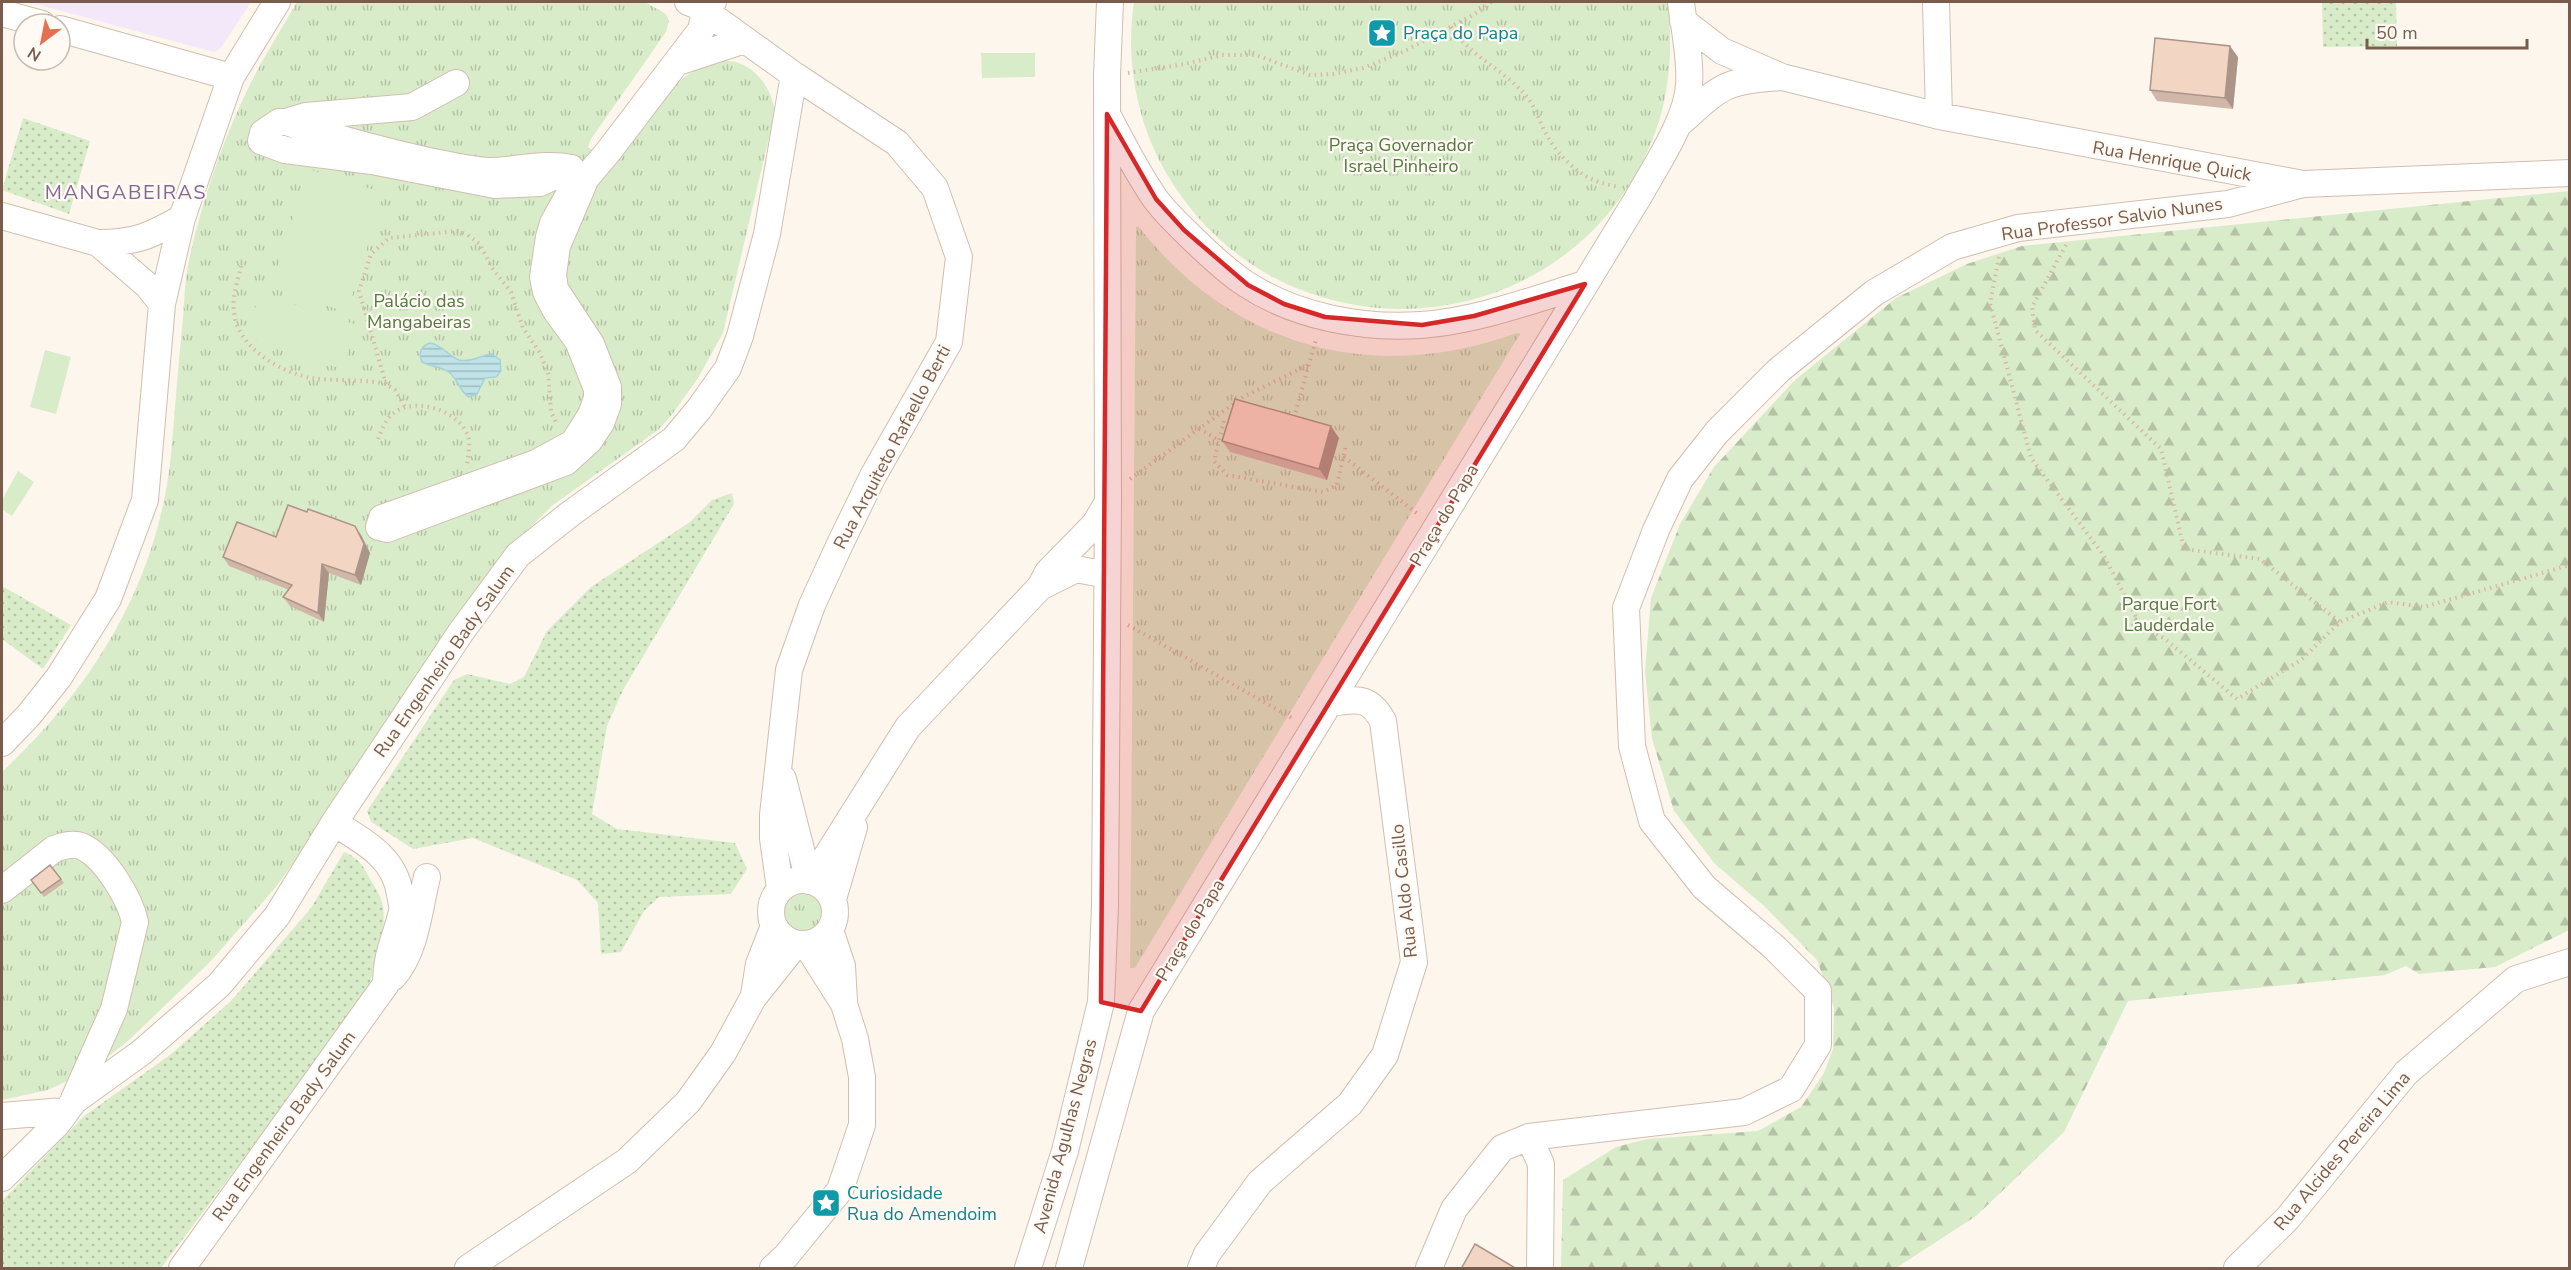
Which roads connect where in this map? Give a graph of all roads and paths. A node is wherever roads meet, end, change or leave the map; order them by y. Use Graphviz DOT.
graph roads {
  1 [pos="277,2"];
  2 [pos="1110,2"];
  3 [pos="1491,2"];
  4 [pos="1936,2"];
  5 [pos="702,5"];
  6 [pos="1682,11"];
  7 [pos="1451,27"];
  8 [pos="72,32"];
  9 [pos="745,40"];
  10 [pos="678,62"];
  11 [pos="794,75"];
  12 [pos="1107,75"];
  13 [pos="231,77"];
  14 [pos="1782,77"];
  15 [pos="456,83"];
  16 [pos="1107,114"];
  17 [pos="1939,117"];
  18 [pos="1677,126"];
  19 [pos="579,173"];
  20 [pos="2570,173"];
  21 [pos="2303,184"];
  22 [pos="1639,196"];
  23 [pos="2,216"];
  24 [pos="182,219"];
  25 [pos="2079,222"];
  26 [pos="2004,233"];
  27 [pos="98,243"];
  28 [pos="241,266"];
  29 [pos="1584,284"];
  30 [pos="162,304"];
  31 [pos="1316,339"];
  32 [pos="1308,365"];
  33 [pos="386,384"];
  34 [pos="405,407"];
  35 [pos="1294,418"];
  36 [pos="1224,421"];
  37 [pos="1199,429"];
  38 [pos="378,439"];
  39 [pos="1219,440"];
  40 [pos="1346,445"];
  41 [pos="568,446"];
  42 [pos="1344,457"];
  43 [pos="467,470"];
  44 [pos="1127,481"];
  45 [pos="1108,502"];
  46 [pos="1419,515"];
  47 [pos="2570,565"];
  48 [pos="1107,575"];
  49 [pos="1040,587"];
  50 [pos="2340,622"];
  51 [pos="1126,624"];
  52 [pos="1329,703"];
  53 [pos="1294,719"];
  54 [pos="2,743"];
  55 [pos="778,761"];
  56 [pos="862,798"];
  57 [pos="334,823"];
  58 [pos="427,877"];
  59 [pos="810,881"];
  60 [pos="780,889"];
  61 [pos="2,890"];
  62 [pos="833,899"];
  63 [pos="774,926"];
  64 [pos="830,930"];
  65 [pos="801,944"];
  66 [pos="2570,962"];
  67 [pos="386,984"];
  68 [pos="753,998"];
  69 [pos="1101,1002"];
  70 [pos="844,1004"];
  71 [pos="1141,1011"];
  72 [pos="69,1106"];
  73 [pos="2,1116"];
  74 [pos="1529,1137"];
  75 [pos="2,1178"];
  76 [pos="182,1269"];
  77 [pos="468,1269"];
  78 [pos="773,1269"];
  79 [pos="1028,1269"];
  80 [pos="1069,1269"];
  81 [pos="1201,1269"];
  82 [pos="1429,1269"];
  83 [pos="1540,1269"];
  84 [pos="2237,1269"];
  1 -- 13 [label="street"];
  2 -- 12 [label="street"];
  3 -- 7 [label="path"];
  4 -- 17 [label="street"];
  5 -- 9 [label="street, Rua Arquiteto Rafaello Berti"];
  5 -- 10 [label="street"];
  5 -- 19 [label="street"];
  6 -- 14 [label="street, Rua Henrique Quick"];
  6 -- 18 [label="street, Praça do Papa"];
  7 -- 12 [label="path"];
  7 -- 22 [label="path"];
  8 -- 13 [label="street"];
  9 -- 10 [label="street"];
  9 -- 11 [label="street, Rua Arquiteto Rafaello Berti"];
  10 -- 19 [label="street"];
  11 -- 55 [label="street, Rua Arquiteto Rafaello Berti"];
  11 -- 57 [label="street, Rua Engenheiro Bady Salum"];
  12 -- 16 [label="street"];
  13 -- 24 [label="street"];
  14 -- 17 [label="street, Rua Henrique Quick"];
  14 -- 18 [label="street, Rua Henrique Quick"];
  15 -- 19 [label="street"];
  16 -- 29 [label="street"];
  16 -- 45 [label="street"];
  17 -- 21 [label="street, Rua Henrique Quick"];
  18 -- 22 [label="street, Praça do Papa"];
  19 -- 41 [label="street"];
  19 -- 41 [label="street"];
  20 -- 21 [label="street, Rua Henrique Quick"];
  21 -- 25 [label="street, Rua Professor Salvio Nunes"];
  22 -- 29 [label="street, Praça do Papa"];
  23 -- 27 [label="street"];
  24 -- 27 [label="street"];
  24 -- 30 [label="street"];
  25 -- 26 [label="street, Rua Professor Salvio Nunes"];
  25 -- 50 [label="path"];
  26 -- 50 [label="path"];
  26 -- 74 [label="street, Rua Professor Salvio Nunes"];
  27 -- 30 [label="street"];
  28 -- 33 [label="path"];
  29 -- 52 [label="street, Praça do Papa"];
  30 -- 54 [label="street"];
  31 -- 32 [label="path"];
  32 -- 35 [label="path"];
  32 -- 37 [label="path"];
  33 -- 34 [label="path"];
  33 -- 41 [label="path"];
  34 -- 38 [label="path"];
  34 -- 43 [label="path"];
  36 -- 39 [label="path"];
  37 -- 39 [label="path"];
  37 -- 44 [label="path"];
  39 -- 42 [label="path"];
  40 -- 42 [label="path"];
  42 -- 46 [label="path"];
  45 -- 48 [label="street"];
  45 -- 49 [label="street"];
  47 -- 50 [label="path"];
  48 -- 49 [label="street"];
  48 -- 69 [label="street"];
  49 -- 56 [label="street"];
  51 -- 53 [label="path"];
  52 -- 71 [label="street, Praça do Papa"];
  52 -- 81 [label="street, Rua Aldo Casillo"];
  55 -- 59 [label="street, Rua Arquiteto Rafaello Berti"];
  55 -- 60 [label="street, Rua Arquiteto Rafaello Berti"];
  56 -- 59 [label="street"];
  56 -- 62 [label="street"];
  57 -- 67 [label="street"];
  57 -- 72 [label="street, Rua Engenheiro Bady Salum"];
  58 -- 67 [label="street, Rua Engenheiro Bady Salum"];
  59 -- 60 [label="street"];
  59 -- 62 [label="street"];
  60 -- 63 [label="street"];
  61 -- 72 [label="street"];
  62 -- 64 [label="street"];
  63 -- 65 [label="street"];
  63 -- 68 [label="street"];
  64 -- 65 [label="street"];
  64 -- 70 [label="street"];
  65 -- 68 [label="street"];
  65 -- 70 [label="street"];
  66 -- 84 [label="street, Rua Alcides Pereira Lima"];
  67 -- 76 [label="street, Rua Engenheiro Bady Salum"];
  68 -- 77 [label="street"];
  69 -- 71 [label="street"];
  69 -- 79 [label="street, Avenida Agulhas Negras"];
  70 -- 78 [label="street"];
  71 -- 80 [label="street"];
  72 -- 73 [label="street"];
  72 -- 75 [label="street"];
  74 -- 82 [label="street, Rua Professor Salvio Nunes"];
  74 -- 83 [label="street"];
}
